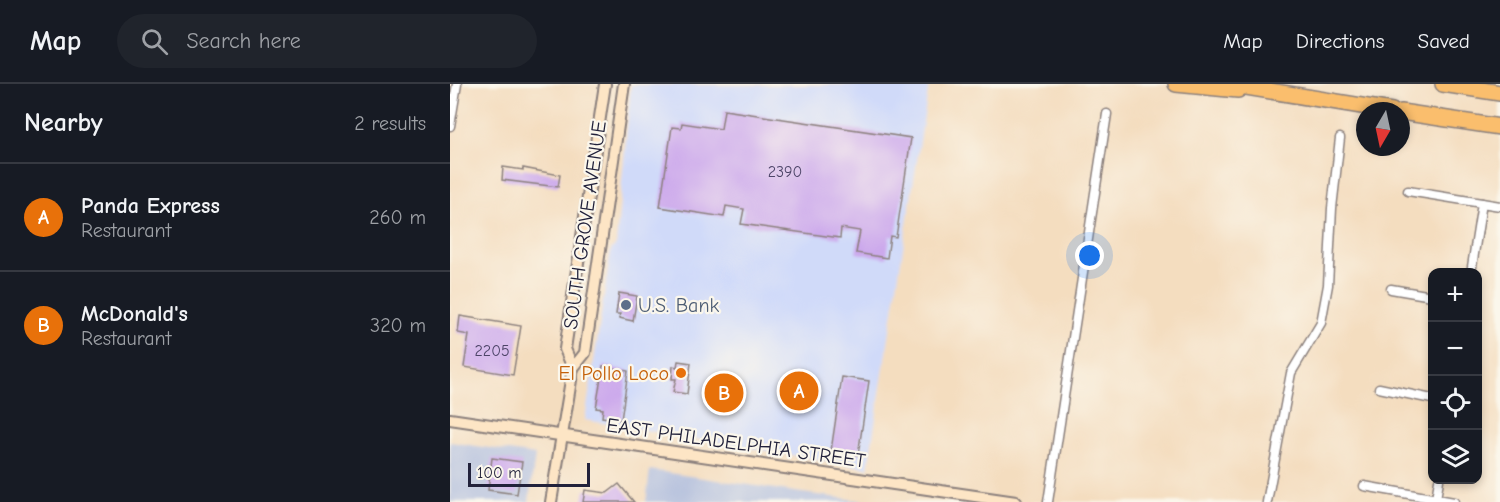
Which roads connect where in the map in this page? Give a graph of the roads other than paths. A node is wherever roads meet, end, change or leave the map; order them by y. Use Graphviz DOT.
graph roads {
  1 [pos="457,84"];
  2 [pos="605,84"];
  3 [pos="624,84"];
  4 [pos="1176,84"];
  5 [pos="1228,84"];
  6 [pos="1443,84"];
  7 [pos="1500,93"];
  8 [pos="1285,95"];
  9 [pos="452,104"];
  10 [pos="1356,106"];
  11 [pos="1410,113"];
  12 [pos="1107,114"];
  13 [pos="450,126"];
  14 [pos="1500,127"];
  15 [pos="1340,138"];
  16 [pos="1408,191"];
  17 [pos="1482,203"];
  18 [pos="1500,206"];
  19 [pos="1473,268"];
  20 [pos="1391,290"];
  21 [pos="1428,295"];
  22 [pos="573,368"];
  23 [pos="1379,388"];
  24 [pos="1428,398"];
  25 [pos="450,419"];
  26 [pos="562,436"];
  27 [pos="1438,484"];
  28 [pos="1364,486"];
  29 [pos="1436,499"];
  30 [pos="551,502"];
  31 [pos="1016,502"];
  32 [pos="1048,502"];
  33 [pos="1267,502"];
  34 [pos="1454,502"];
  1 -- 9 [label="street"];
  2 -- 22 [label="main road, SOUTH GROVE AVENUE"];
  3 -- 22 [label="main road, SOUTH GROVE AVENUE"];
  4 -- 8 [label="highway"];
  5 -- 8 [label="highway"];
  6 -- 7 [label="highway"];
  8 -- 10 [label="highway"];
  9 -- 13 [label="street"];
  11 -- 14 [label="highway"];
  12 -- 32 [label="street"];
  15 -- 33 [label="street"];
  16 -- 17 [label="street"];
  17 -- 18 [label="street"];
  17 -- 19 [label="street"];
  20 -- 21 [label="street"];
  22 -- 26 [label="main road, SOUTH GROVE AVENUE"];
  23 -- 24 [label="street"];
  25 -- 26 [label="main road, EAST PHILADELPHIA STREET"];
  26 -- 30 [label="main road, SOUTH GROVE AVENUE"];
  26 -- 31 [label="main road, EAST PHILADELPHIA STREET"];
  27 -- 29 [label="street"];
  28 -- 29 [label="street"];
  29 -- 34 [label="street"];
}
